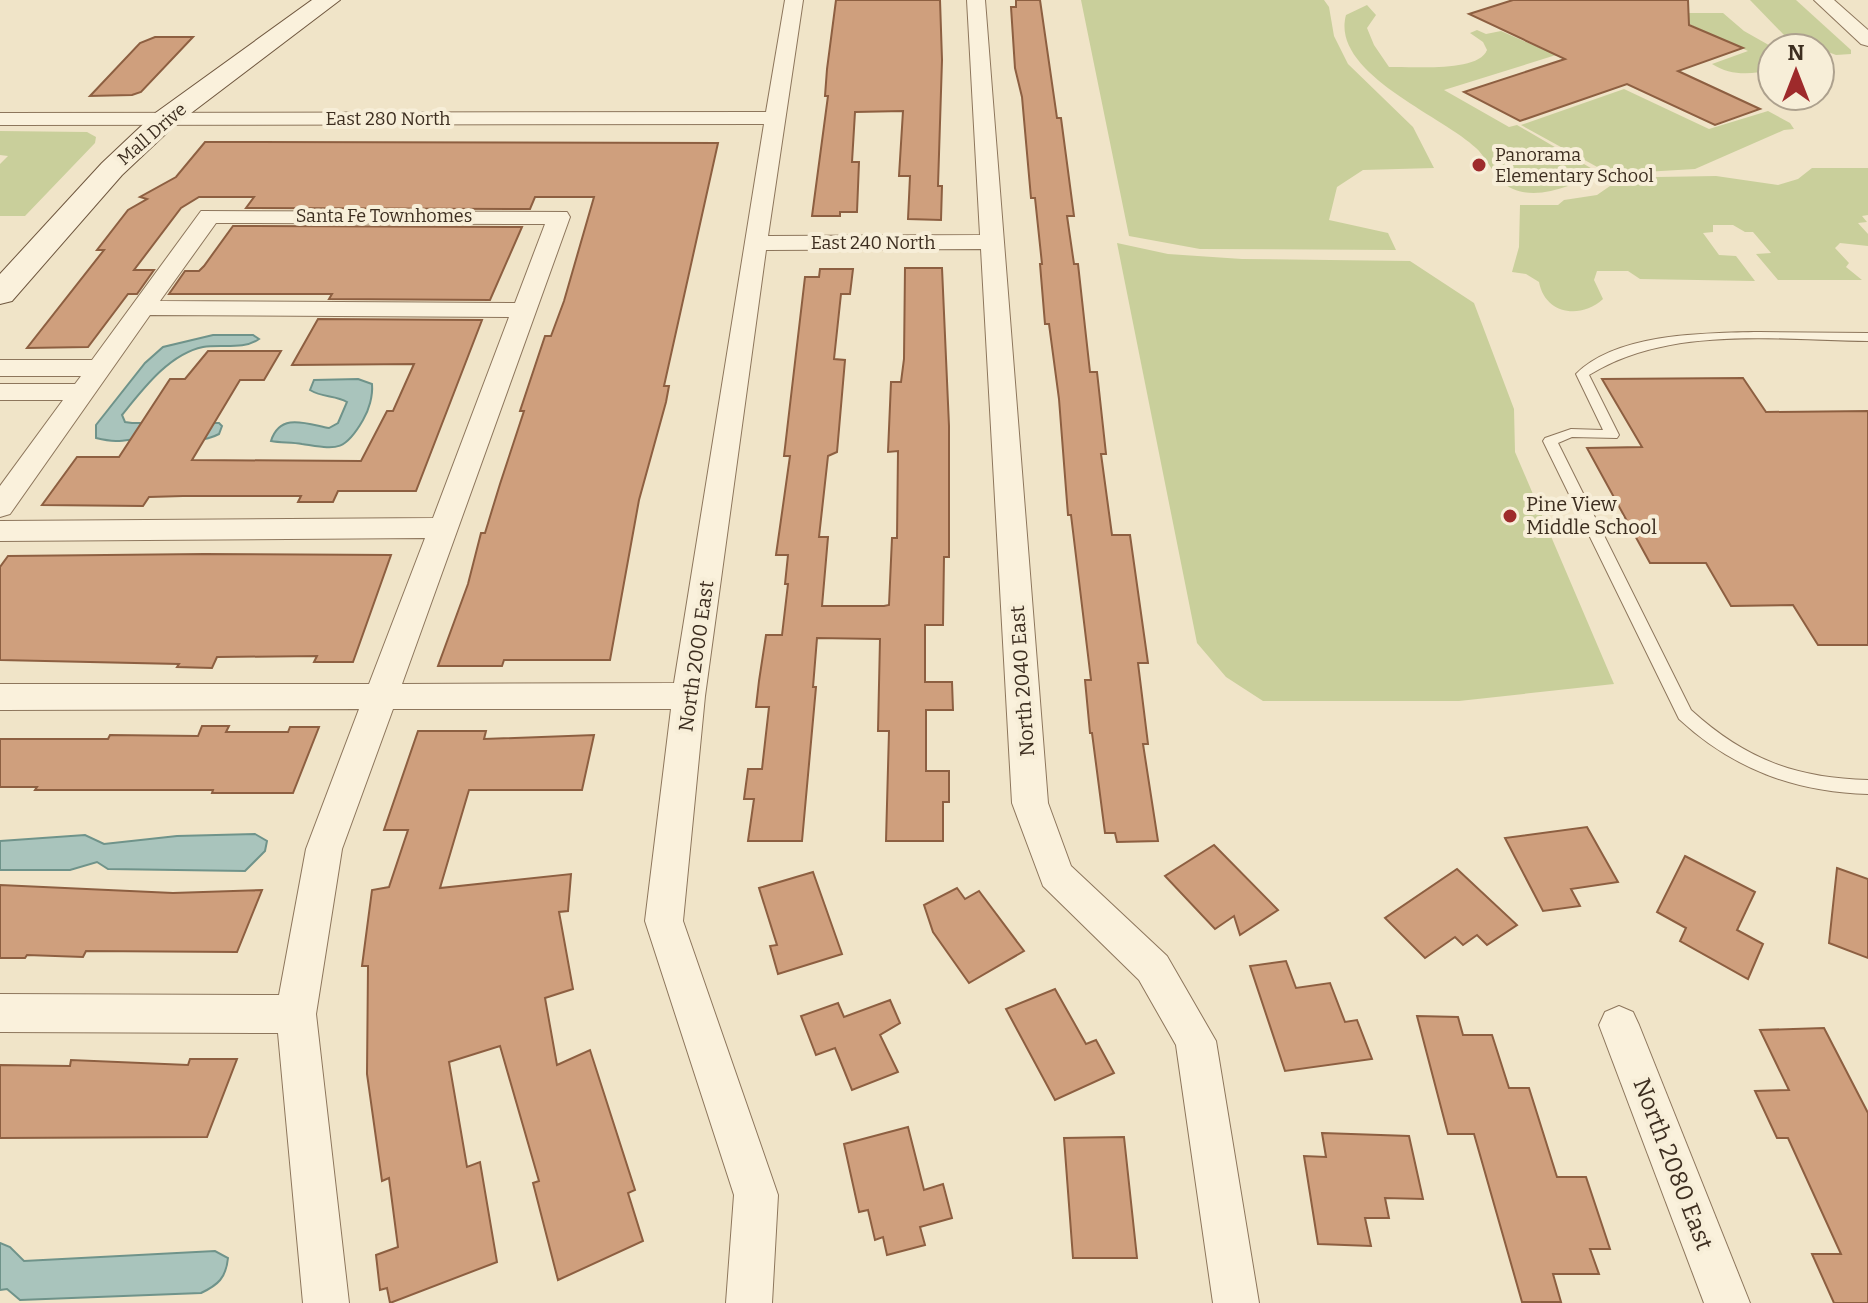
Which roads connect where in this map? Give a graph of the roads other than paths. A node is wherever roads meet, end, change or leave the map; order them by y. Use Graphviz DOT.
graph roads {
  1 [pos="328,0"];
  2 [pos="794,0"];
  3 [pos="976,0"];
  4 [pos="1823,0"];
  5 [pos="1868,40"];
  6 [pos="775,118"];
  7 [pos="0,119"];
  8 [pos="164,120"];
  9 [pos="992,242"];
  10 [pos="755,243"];
  11 [pos="0,294"];
  12 [pos="142,308"];
  13 [pos="524,310"];
  14 [pos="1868,337"];
  15 [pos="0,368"];
  16 [pos="99,368"];
  17 [pos="0,392"];
  18 [pos="82,392"];
  19 [pos="0,507"];
  20 [pos="442,528"];
  21 [pos="0,531"];
  22 [pos="689,696"];
  23 [pos="0,697"];
  24 [pos="382,697"];
  25 [pos="1868,787"];
  26 [pos="0,1013"];
  27 [pos="296,1014"];
  28 [pos="1619,1025"];
  29 [pos="326,1303"];
  30 [pos="749,1303"];
  31 [pos="1236,1303"];
  32 [pos="1727,1303"];
  1 -- 8 [label="main road, Mall Drive"];
  2 -- 6 [label="street, North 2000 East"];
  3 -- 9 [label="street, North 2040 East"];
  4 -- 5 [label="street"];
  6 -- 8 [label="street, East 280 North"];
  6 -- 10 [label="street, North 2000 East"];
  7 -- 8 [label="street, East 280 North"];
  8 -- 11 [label="main road, Mall Drive"];
  9 -- 10 [label="street, East 240 North"];
  9 -- 31 [label="street, North 2040 East"];
  10 -- 22 [label="street, North 2000 East"];
  12 -- 13 [label="street"];
  12 -- 13 [label="street, Santa Fe Townhomes"];
  12 -- 16 [label="street"];
  13 -- 20 [label="street"];
  14 -- 25 [label="lane"];
  15 -- 16 [label="street"];
  16 -- 18 [label="street"];
  17 -- 18 [label="street"];
  18 -- 19 [label="street"];
  20 -- 21 [label="street"];
  20 -- 24 [label="street"];
  22 -- 24 [label="street"];
  22 -- 30 [label="street, North 2000 East"];
  23 -- 24 [label="street"];
  24 -- 27 [label="street"];
  26 -- 27 [label="street"];
  27 -- 29 [label="street"];
  28 -- 32 [label="street, North 2080 East"];
}
